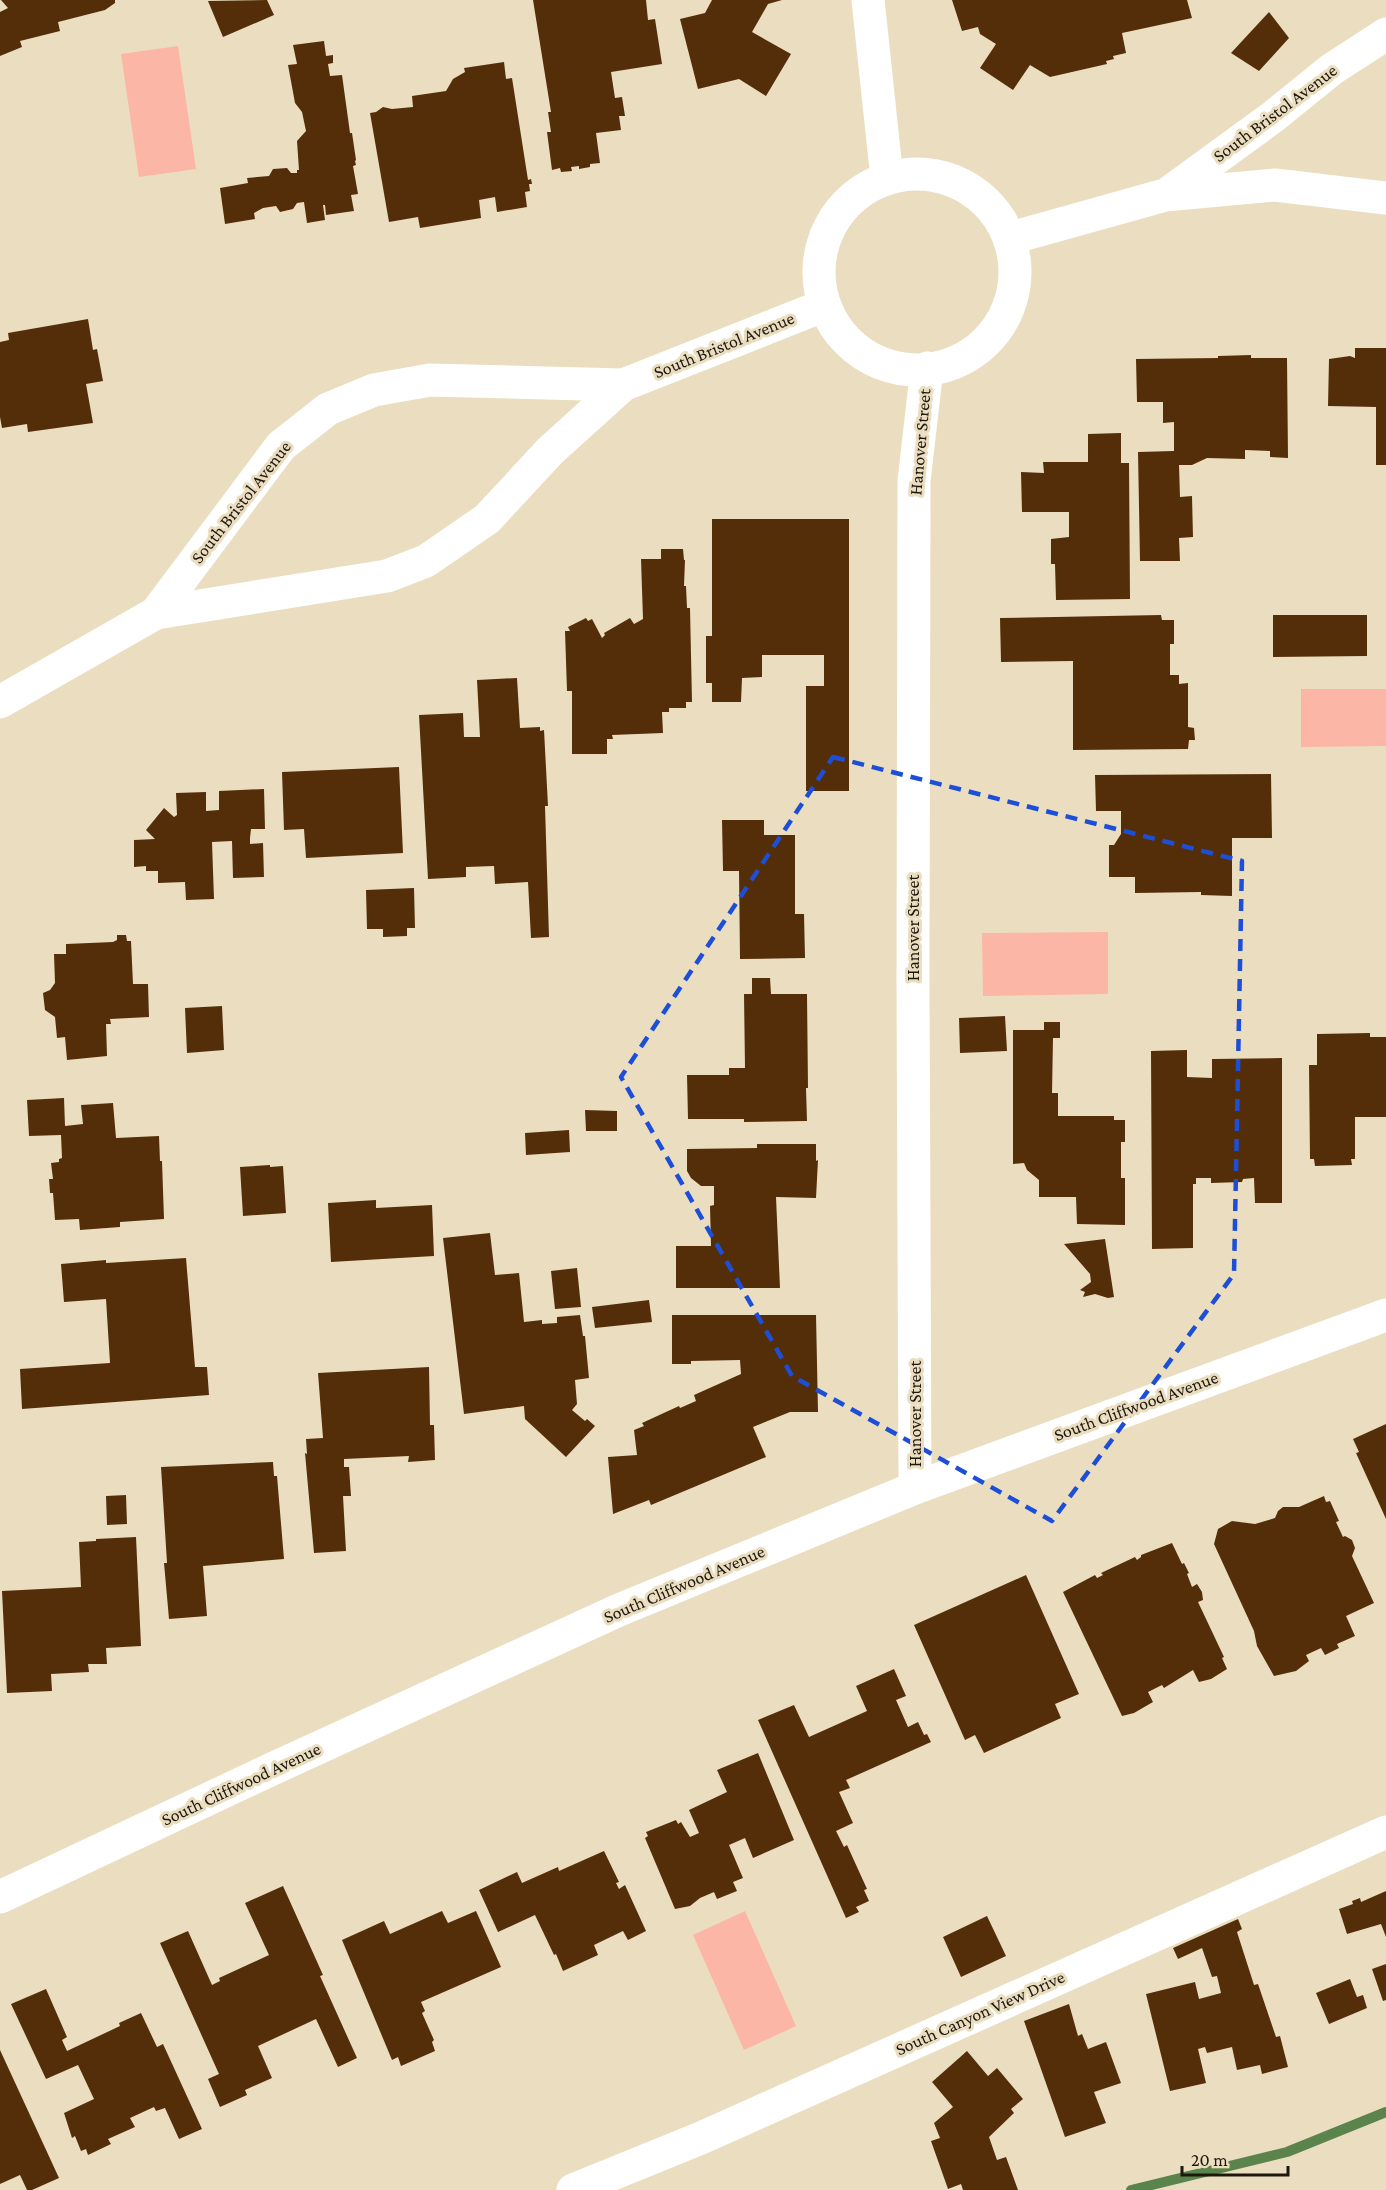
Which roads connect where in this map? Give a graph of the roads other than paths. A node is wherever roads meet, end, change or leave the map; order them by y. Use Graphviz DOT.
graph roads {
  1 [pos="868,0"];
  2 [pos="1386,34"];
  3 [pos="886,179"];
  4 [pos="1165,195"];
  5 [pos="1386,198"];
  6 [pos="1011,238"];
  7 [pos="825,305"];
  8 [pos="927,368"];
  9 [pos="623,385"];
  10 [pos="156,613"];
  11 [pos="0,702"];
  12 [pos="1386,1316"];
  13 [pos="915,1488"];
  14 [pos="1386,1832"];
  15 [pos="0,1897"];
  16 [pos="573,2190"];
  1 -- 3 [label="street"];
  2 -- 4 [label="street, South Bristol Avenue"];
  3 -- 6 [label="street"];
  3 -- 7 [label="street"];
  4 -- 5 [label="street, South Bristol Avenue"];
  4 -- 6 [label="street, South Bristol Avenue"];
  6 -- 8 [label="street"];
  7 -- 8 [label="street"];
  7 -- 9 [label="street, South Bristol Avenue"];
  8 -- 13 [label="street, Hanover Street"];
  9 -- 10 [label="street, South Bristol Avenue"];
  9 -- 10 [label="street, South Bristol Avenue"];
  10 -- 11 [label="street, South Bristol Avenue"];
  12 -- 13 [label="street, South Cliffwood Avenue"];
  13 -- 15 [label="street, South Cliffwood Avenue"];
  14 -- 16 [label="street, South Canyon View Drive"];
}
